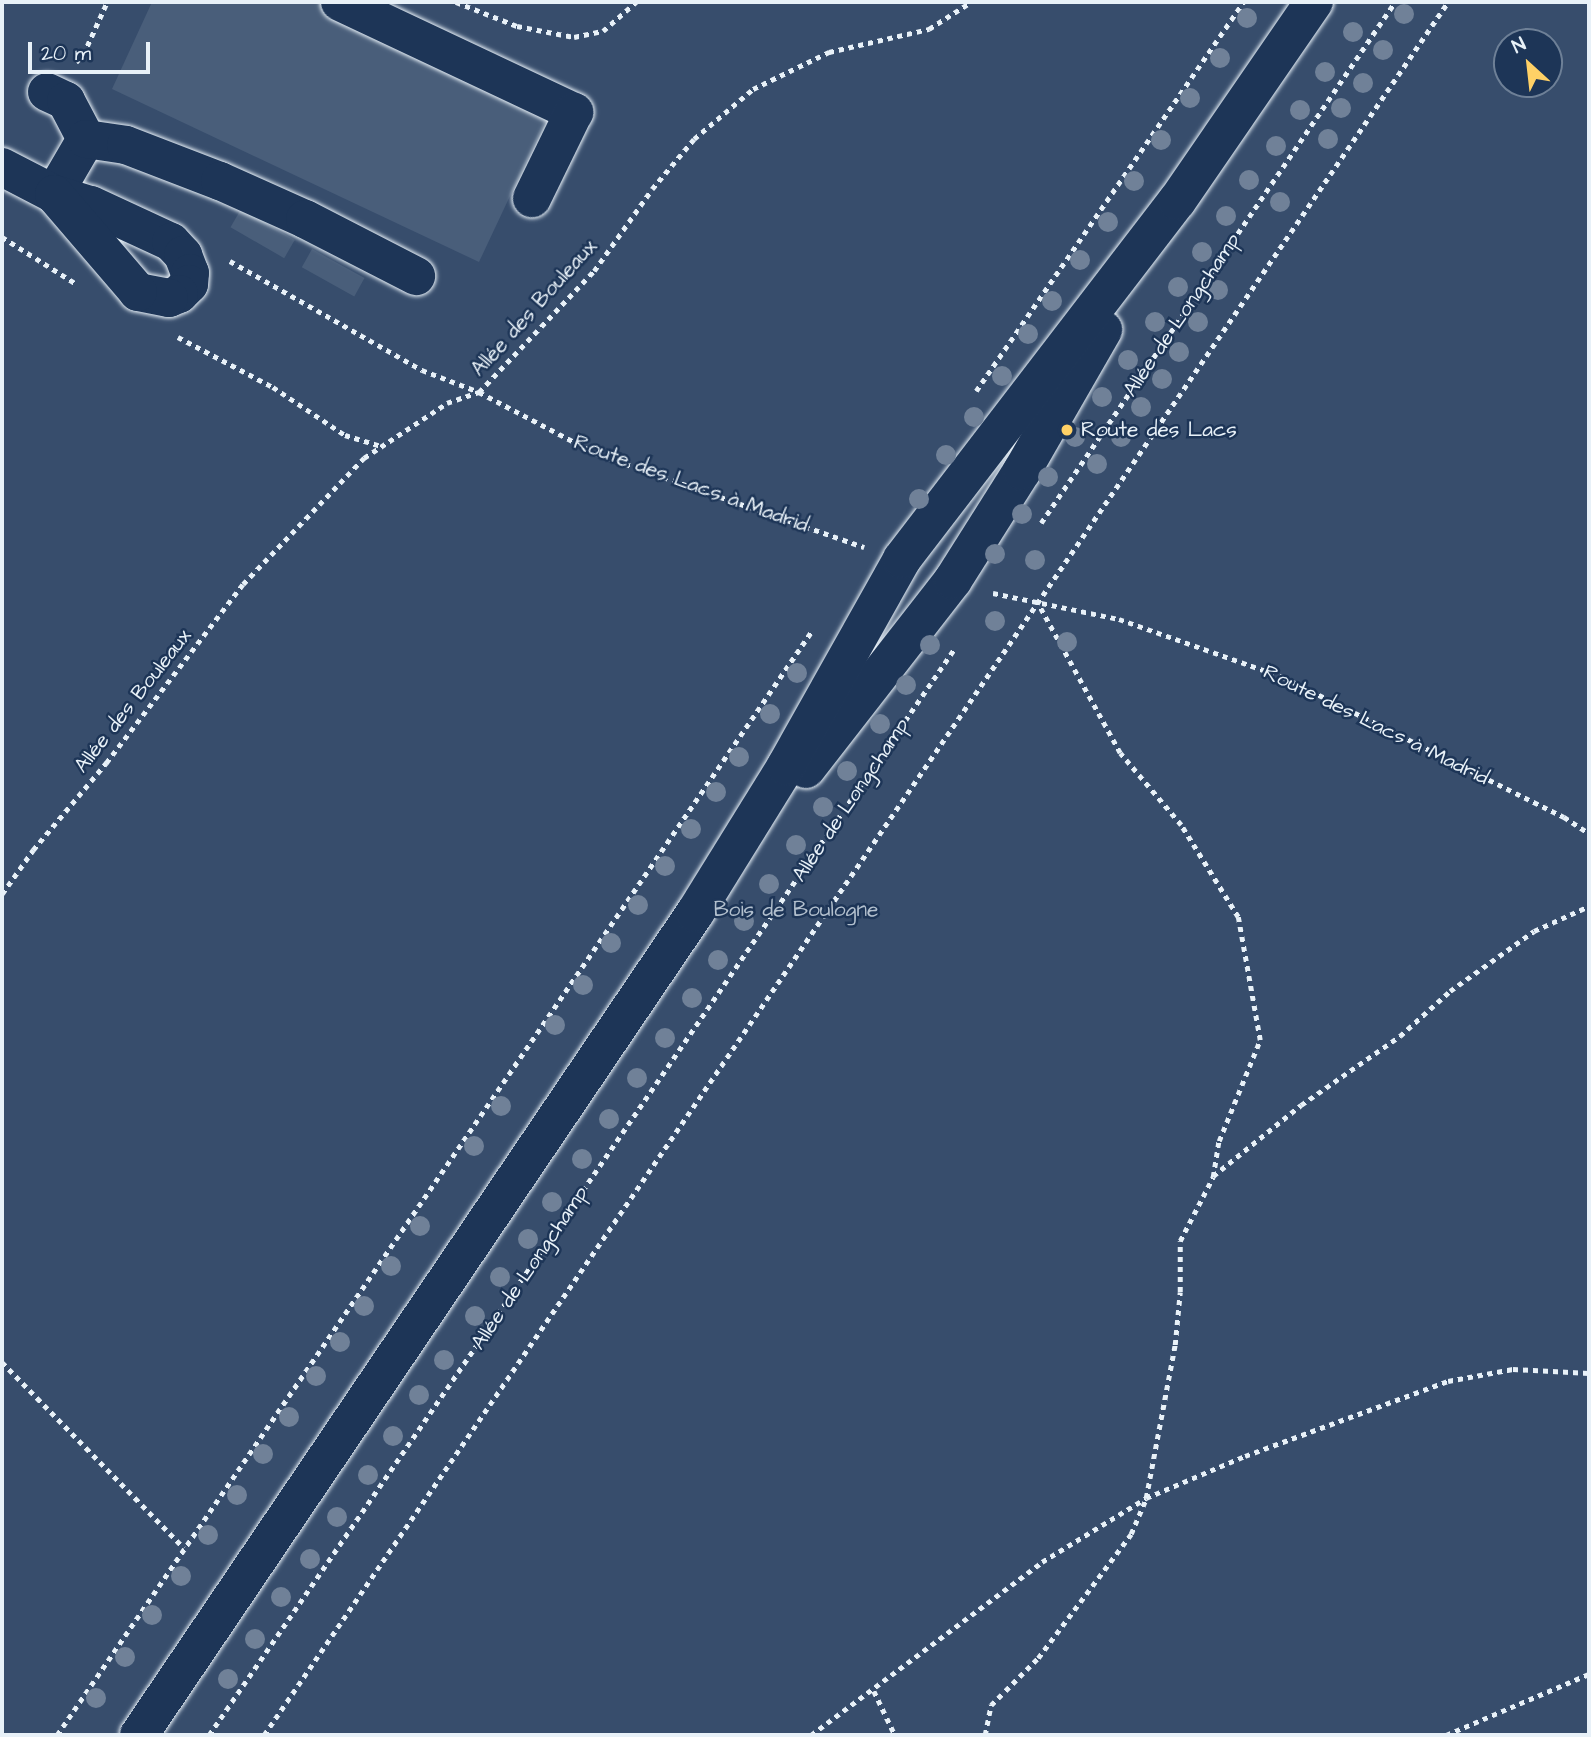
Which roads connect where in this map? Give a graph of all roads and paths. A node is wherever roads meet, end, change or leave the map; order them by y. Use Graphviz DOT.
graph roads {
  1 [pos="107,2"];
  2 [pos="340,2"];
  3 [pos="456,2"];
  4 [pos="636,2"];
  5 [pos="971,2"];
  6 [pos="1243,2"];
  7 [pos="1314,2"];
  8 [pos="1395,2"];
  9 [pos="1448,2"];
  10 [pos="52,94"];
  11 [pos="86,139"];
  12 [pos="2,167"];
  13 [pos="54,194"];
  14 [pos="532,198"];
  15 [pos="1177,201"];
  16 [pos="228,261"];
  17 [pos="416,276"];
  18 [pos="149,295"];
  19 [pos="479,392"];
  20 [pos="969,401"];
  21 [pos="383,446"];
  22 [pos="1040,524"];
  23 [pos="862,558"];
  24 [pos="1001,581"];
  25 [pos="993,593"];
  26 [pos="1037,602"];
  27 [pos="985,604"];
  28 [pos="812,631"];
  29 [pos="962,638"];
  30 [pos="1589,833"];
  31 [pos="2,894"];
  32 [pos="1589,906"];
  33 [pos="695,913"];
  34 [pos="1213,1177"];
  35 [pos="2,1362"];
  36 [pos="1589,1373"];
  37 [pos="1146,1498"];
  38 [pos="184,1548"];
  39 [pos="1589,1674"];
  40 [pos="874,1691"];
  41 [pos="139,1731"];
  42 [pos="57,1735"];
  43 [pos="209,1735"];
  44 [pos="264,1735"];
  45 [pos="811,1735"];
  46 [pos="895,1735"];
  47 [pos="985,1735"];
  48 [pos="1446,1735"];
  1 -- 10 [label="path"];
  2 -- 14 [label="main road"];
  3 -- 4 [label="path"];
  5 -- 19 [label="path, Allée des Bouleaux"];
  6 -- 20 [label="path"];
  7 -- 15 [label="main road"];
  8 -- 22 [label="path, Allée de Longchamp"];
  9 -- 26 [label="path"];
  10 -- 11 [label="main road"];
  11 -- 13 [label="main road"];
  11 -- 17 [label="main road"];
  12 -- 13 [label="main road"];
  13 -- 18 [label="main road"];
  13 -- 18 [label="main road"];
  15 -- 33 [label="main road"];
  15 -- 33 [label="main road"];
  16 -- 19 [label="path, Route des Lacs à Madrid"];
  18 -- 21 [label="path"];
  19 -- 21 [label="path, Allée des Bouleaux"];
  19 -- 23 [label="path, Route des Lacs à Madrid"];
  21 -- 31 [label="path, Allée des Bouleaux"];
  24 -- 25 [label="path"];
  25 -- 26 [label="path, Route des Lacs à Madrid"];
  25 -- 27 [label="path"];
  26 -- 30 [label="path, Route des Lacs à Madrid"];
  26 -- 34 [label="path"];
  26 -- 44 [label="path"];
  28 -- 38 [label="path"];
  29 -- 43 [label="path, Allée de Longchamp"];
  32 -- 34 [label="path"];
  33 -- 41 [label="main road"];
  34 -- 37 [label="path"];
  35 -- 38 [label="path"];
  36 -- 37 [label="path"];
  37 -- 40 [label="path"];
  37 -- 47 [label="path"];
  38 -- 42 [label="path"];
  39 -- 48 [label="path"];
  40 -- 45 [label="path"];
  40 -- 46 [label="path"];
}
